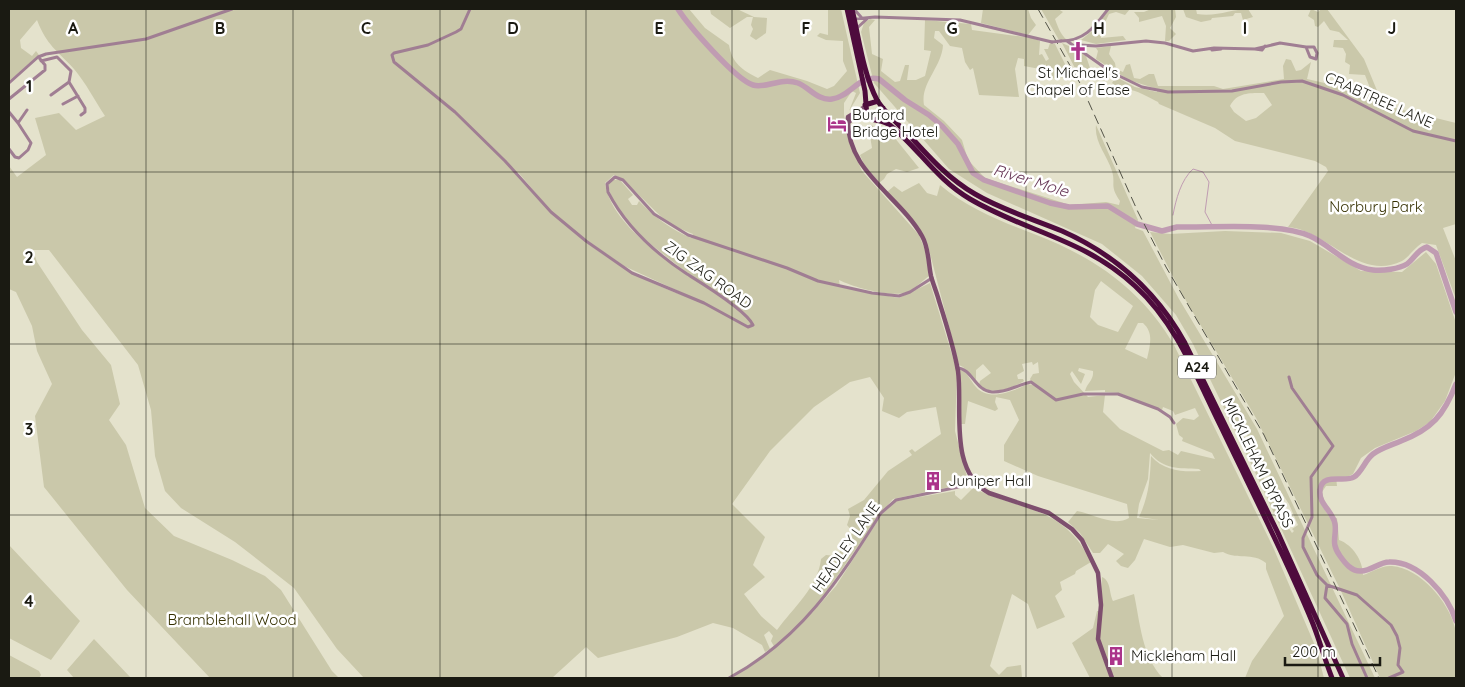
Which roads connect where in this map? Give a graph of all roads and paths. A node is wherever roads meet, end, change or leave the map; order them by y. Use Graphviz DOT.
graph roads {
  1 [pos="232,9"];
  2 [pos="470,9"];
  3 [pos="846,9"];
  4 [pos="853,9"];
  5 [pos="1108,9"];
  6 [pos="861,17"];
  7 [pos="868,17"];
  8 [pos="855,18"];
  9 [pos="850,26"];
  10 [pos="857,28"];
  11 [pos="1069,41"];
  12 [pos="1306,48"];
  13 [pos="40,59"];
  14 [pos="864,71"];
  15 [pos="69,82"];
  16 [pos="9,83"];
  17 [pos="51,95"];
  18 [pos="78,96"];
  19 [pos="9,99"];
  20 [pos="878,101"];
  21 [pos="63,104"];
  22 [pos="865,106"];
  23 [pos="883,108"];
  24 [pos="27,110"];
  25 [pos="9,112"];
  26 [pos="81,115"];
  27 [pos="867,117"];
  28 [pos="876,120"];
  29 [pos="18,123"];
  30 [pos="849,124"];
  31 [pos="1456,140"];
  32 [pos="9,149"];
  33 [pos="932,278"];
  34 [pos="957,368"];
  35 [pos="1289,377"];
  36 [pos="1174,423"];
  37 [pos="972,477"];
  38 [pos="1327,585"];
  39 [pos="1343,677"];
  40 [pos="729,678"];
  41 [pos="1112,678"];
  42 [pos="1333,678"];
  43 [pos="1367,678"];
  44 [pos="1389,678"];
  1 -- 13 [label="street"];
  2 -- 33 [label="street, ZIG ZAG ROAD"];
  3 -- 9 [label="highway"];
  4 -- 6 [label="street"];
  4 -- 8 [label="highway"];
  5 -- 11 [label="street"];
  6 -- 7 [label="street"];
  6 -- 8 [label="street"];
  7 -- 10 [label="street"];
  7 -- 11 [label="street, bridge"];
  8 -- 9 [label="street"];
  8 -- 10 [label="highway"];
  9 -- 14 [label="highway"];
  10 -- 14 [label="highway"];
  11 -- 12 [label="street"];
  11 -- 31 [label="street, CRABTREE LANE"];
  12 -- 12 [label="street"];
  13 -- 15 [label="street"];
  13 -- 16 [label="street"];
  13 -- 19 [label="street"];
  14 -- 20 [label="highway"];
  14 -- 22 [label="highway"];
  15 -- 17 [label="street"];
  15 -- 18 [label="street"];
  18 -- 21 [label="street"];
  18 -- 26 [label="street"];
  20 -- 22 [label="highway"];
  20 -- 23 [label="highway"];
  22 -- 27 [label="highway"];
  22 -- 30 [label="main road"];
  23 -- 28 [label="highway"];
  23 -- 39 [label="highway, MICKLEHAM BYPASS / A24"];
  24 -- 29 [label="street"];
  25 -- 29 [label="street"];
  27 -- 28 [label="highway"];
  27 -- 30 [label="main road"];
  28 -- 42 [label="highway, MICKLEHAM BYPASS / A24"];
  29 -- 32 [label="street"];
  30 -- 33 [label="main road"];
  33 -- 34 [label="main road"];
  34 -- 36 [label="street"];
  34 -- 37 [label="main road"];
  35 -- 38 [label="street"];
  37 -- 40 [label="street, HEADLEY LANE"];
  37 -- 41 [label="main road"];
  38 -- 43 [label="street"];
  38 -- 44 [label="street"];
  39 -- 42 [label="street"];
}
